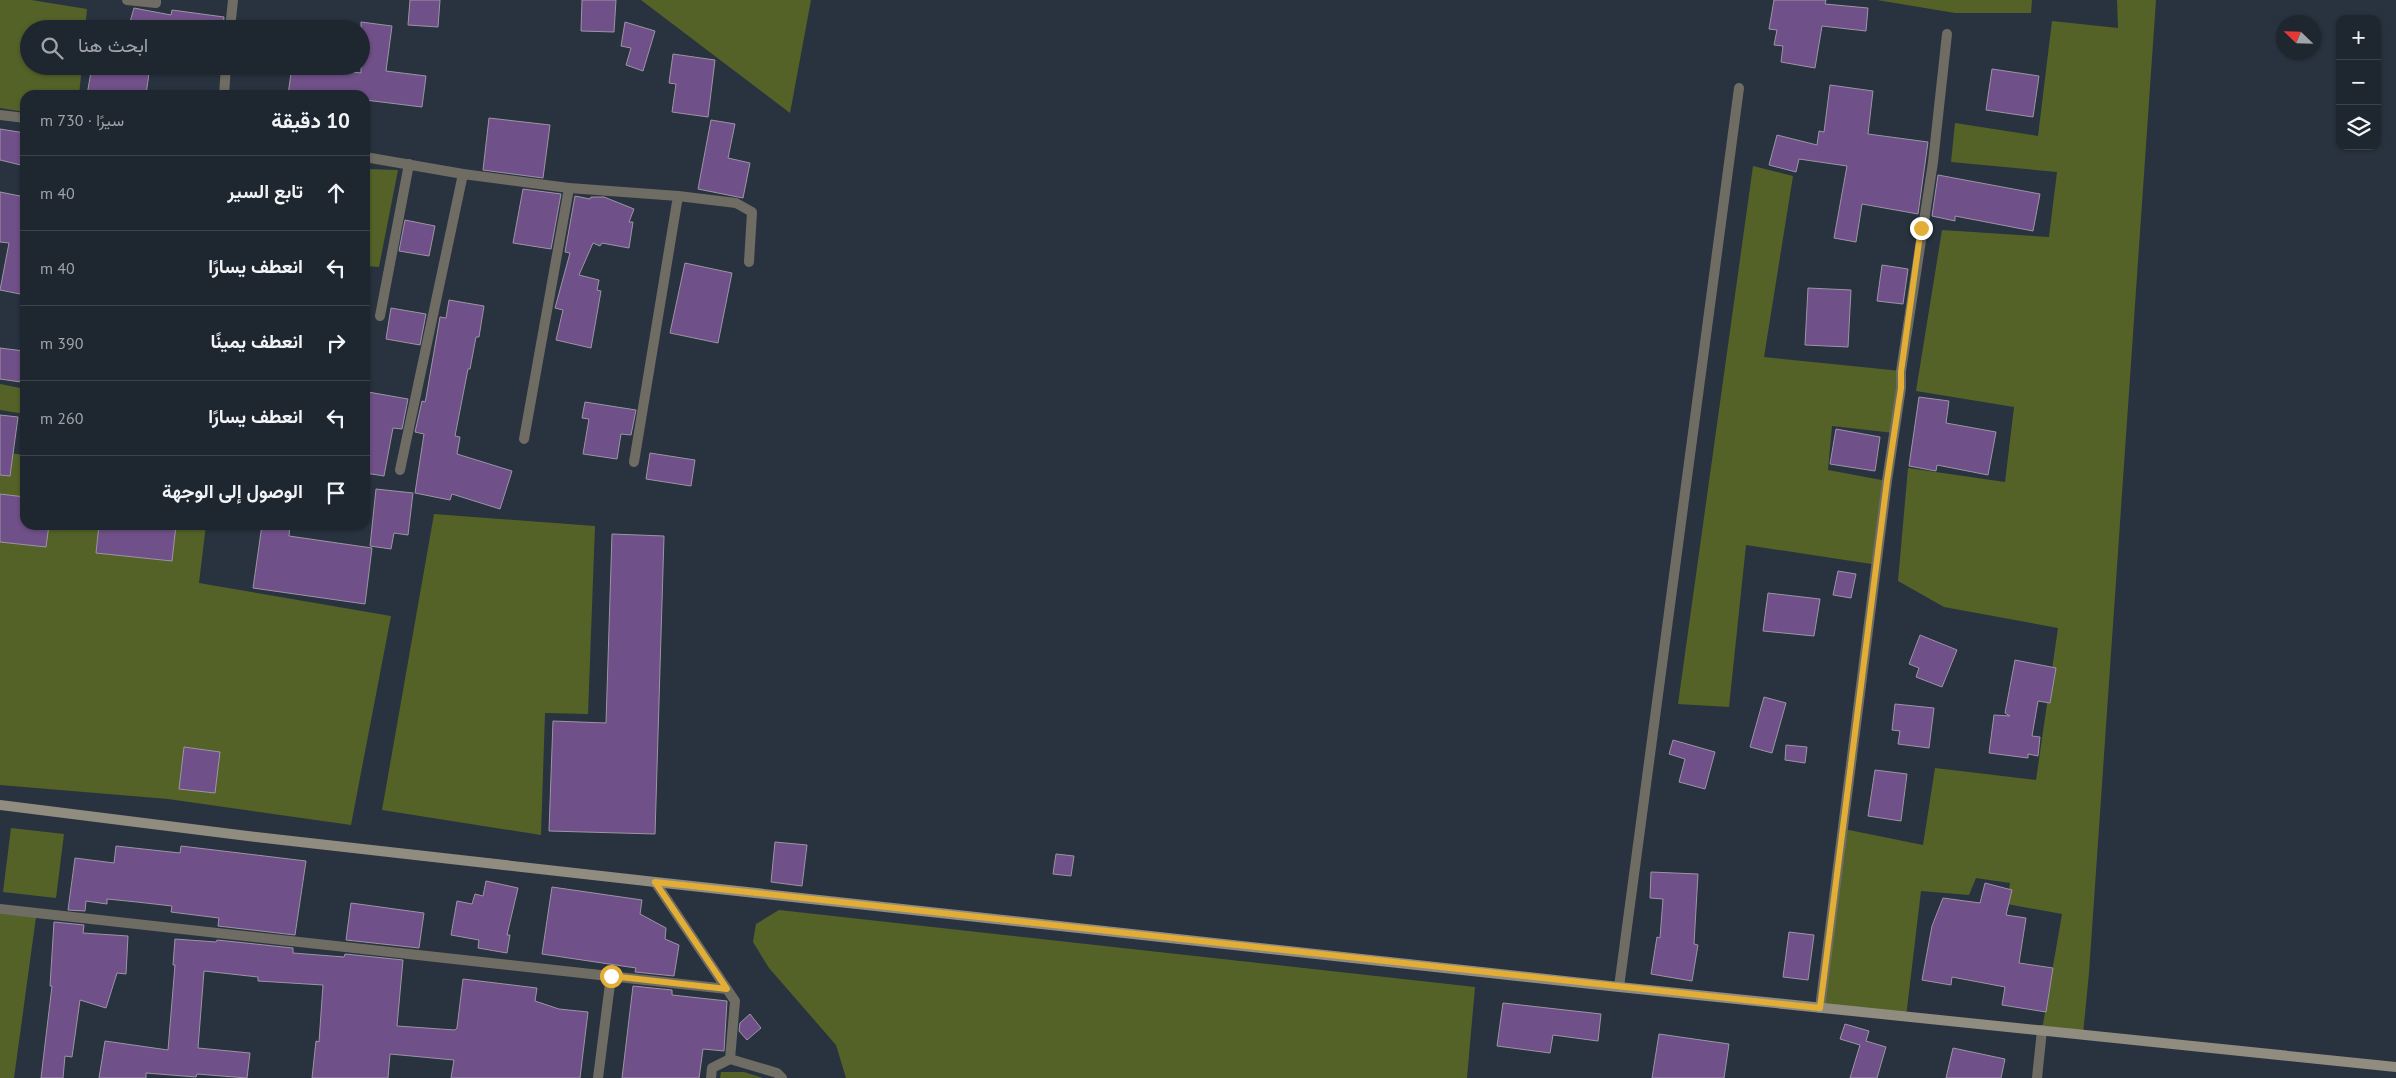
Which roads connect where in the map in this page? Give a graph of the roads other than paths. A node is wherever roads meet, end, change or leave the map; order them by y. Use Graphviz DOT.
graph roads {
  1 [pos="127,0"];
  2 [pos="156,0"];
  3 [pos="233,0"];
  4 [pos="231,20"];
  5 [pos="1947,34"];
  6 [pos="225,75"];
  7 [pos="1738,88"];
  8 [pos="224,90"];
  9 [pos="0,115"];
  10 [pos="20,117"];
  11 [pos="370,158"];
  12 [pos="409,164"];
  13 [pos="463,174"];
  14 [pos="569,188"];
  15 [pos="678,196"];
  16 [pos="749,262"];
  17 [pos="380,316"];
  18 [pos="524,439"];
  19 [pos="634,462"];
  20 [pos="400,470"];
  21 [pos="0,805"];
  22 [pos="655,882"];
  23 [pos="0,908"];
  24 [pos="611,976"];
  25 [pos="1619,987"];
  26 [pos="727,989"];
  27 [pos="1820,1008"];
  28 [pos="2042,1030"];
  29 [pos="730,1059"];
  30 [pos="2396,1067"];
  31 [pos="598,1078"];
  32 [pos="711,1078"];
  33 [pos="782,1078"];
  34 [pos="2037,1078"];
  1 -- 2 [label="street"];
  3 -- 4 [label="street"];
  5 -- 27 [label="street"];
  6 -- 8 [label="street"];
  7 -- 25 [label="street"];
  9 -- 10 [label="street"];
  11 -- 12 [label="street"];
  12 -- 13 [label="street"];
  12 -- 17 [label="street"];
  13 -- 14 [label="street"];
  13 -- 20 [label="street"];
  14 -- 15 [label="street"];
  14 -- 18 [label="street"];
  15 -- 16 [label="street"];
  15 -- 19 [label="street"];
  21 -- 22 [label="street"];
  22 -- 25 [label="street"];
  22 -- 26 [label="street"];
  23 -- 24 [label="street"];
  24 -- 26 [label="street"];
  24 -- 31 [label="street"];
  25 -- 27 [label="street"];
  26 -- 29 [label="street"];
  27 -- 28 [label="street"];
  28 -- 30 [label="street"];
  28 -- 34 [label="street"];
  29 -- 32 [label="street"];
  29 -- 33 [label="street"];
}
